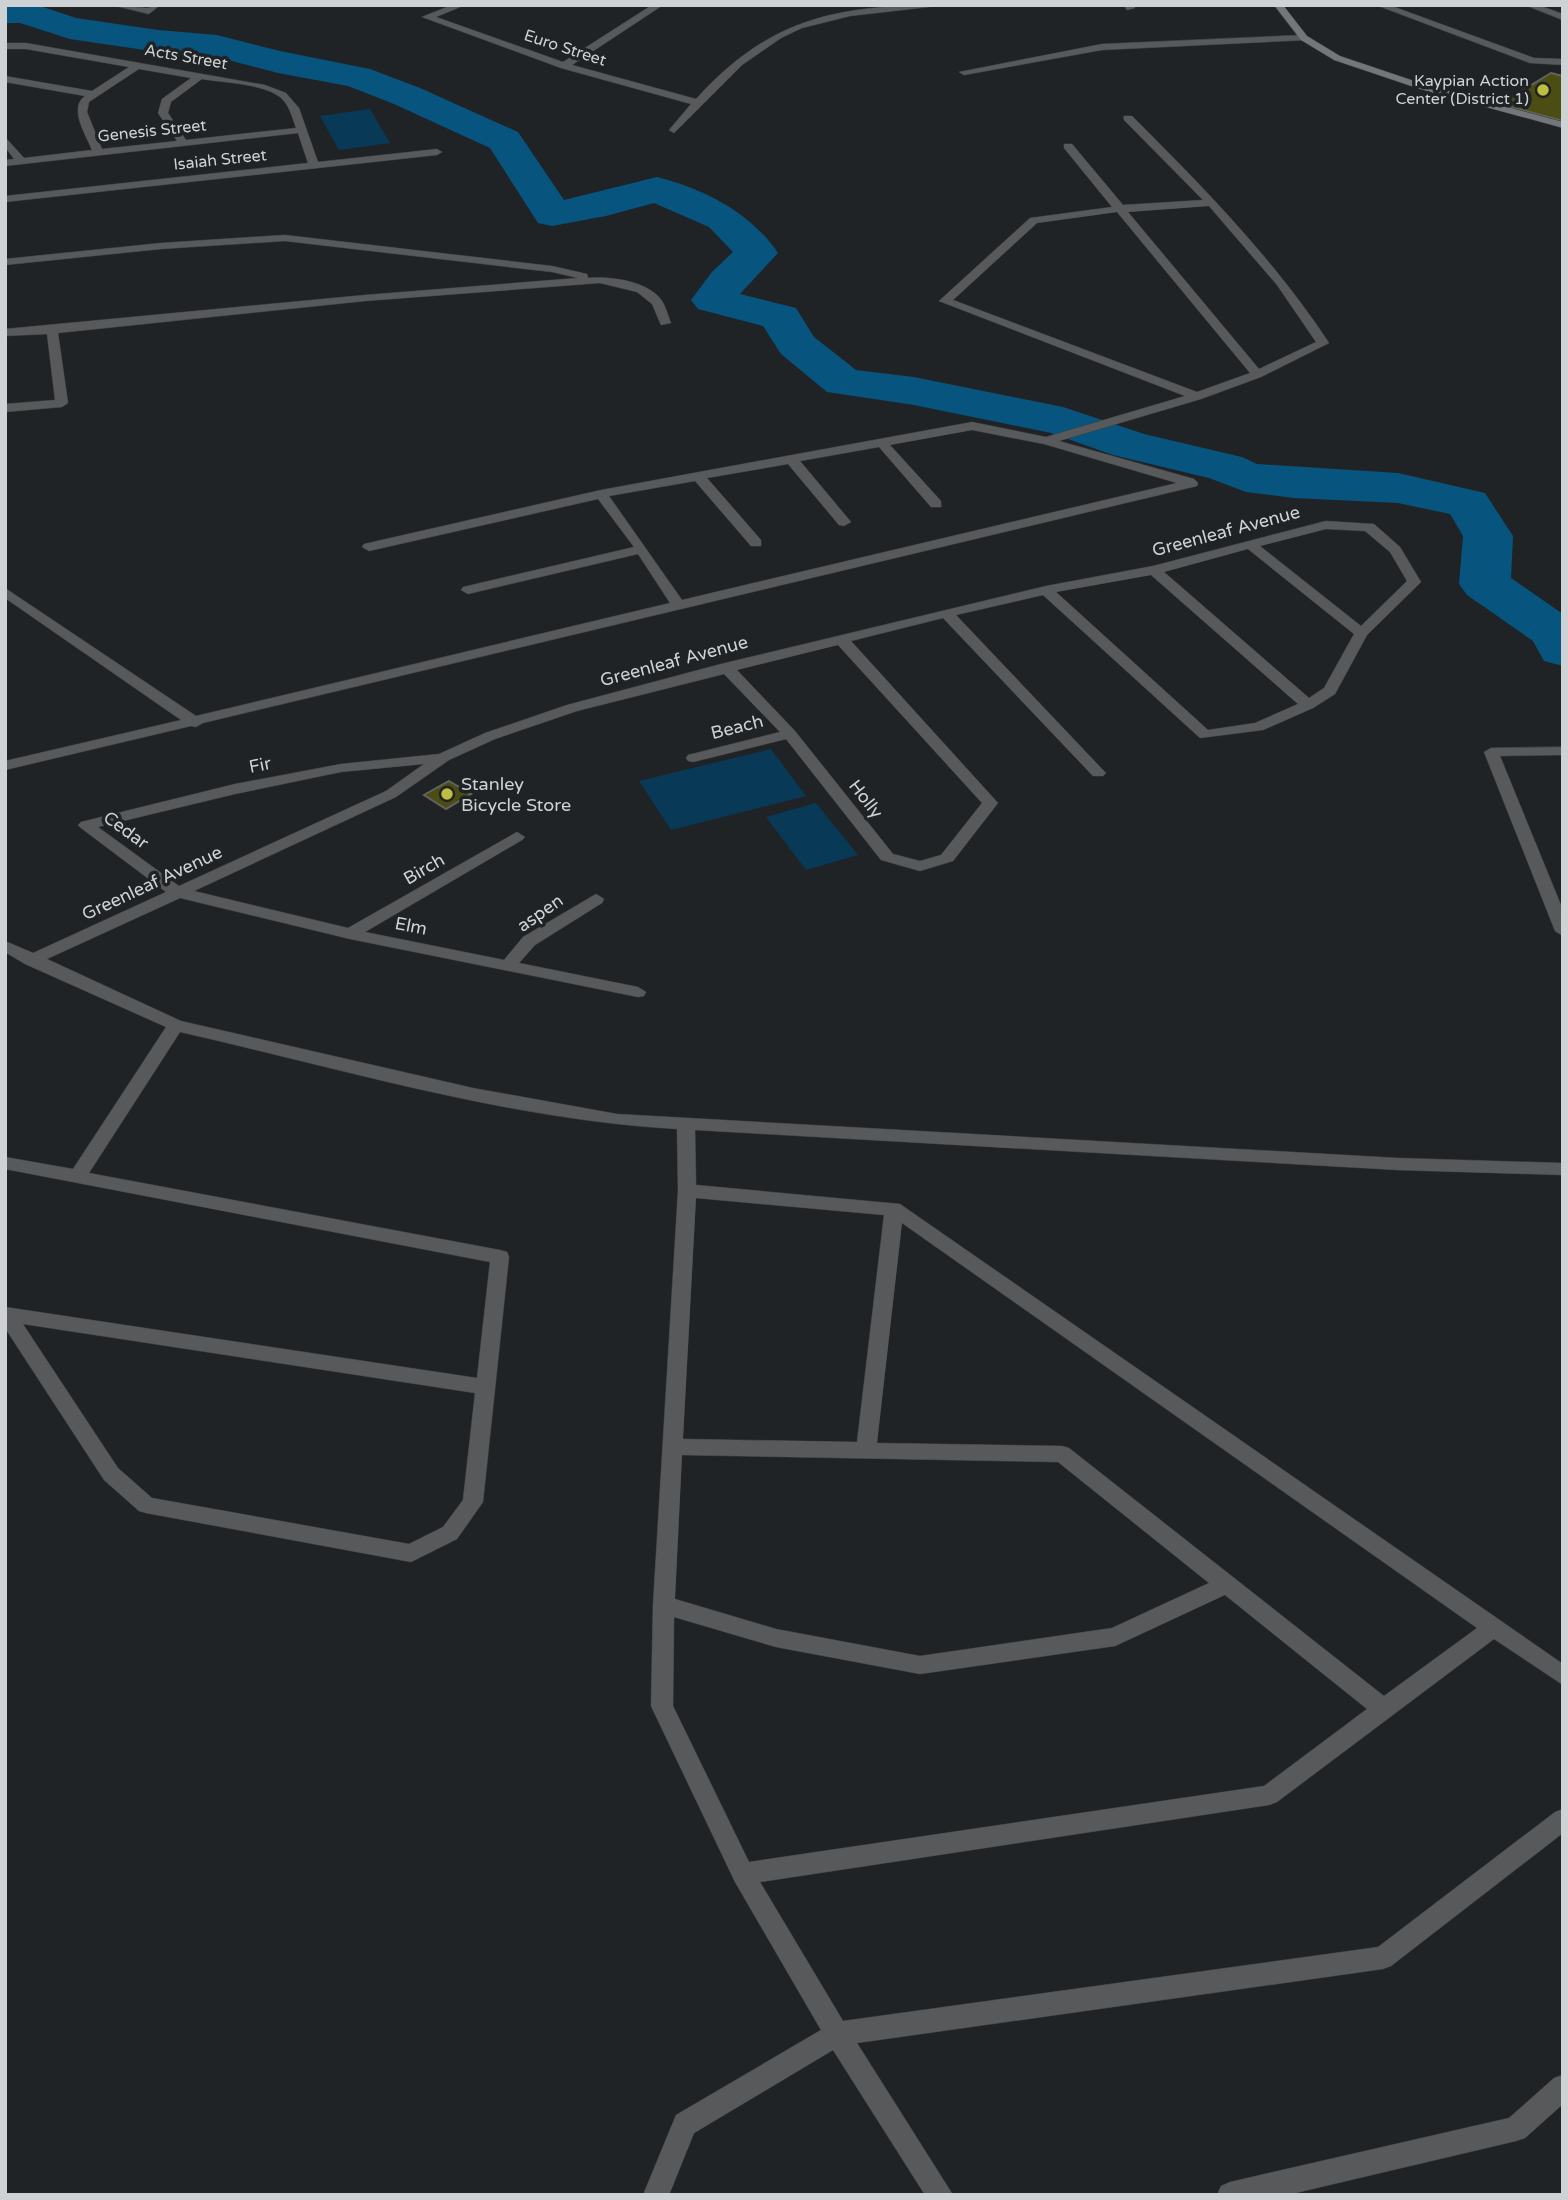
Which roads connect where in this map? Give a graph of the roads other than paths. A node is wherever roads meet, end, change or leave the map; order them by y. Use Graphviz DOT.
graph roads {
  1 [pos="117,5"];
  2 [pos="461,5"];
  3 [pos="659,5"];
  4 [pos="942,5"];
  5 [pos="1278,5"];
  6 [pos="1380,5"];
  7 [pos="1529,5"];
  8 [pos="152,8"];
  9 [pos="1563,17"];
  10 [pos="1304,38"];
  11 [pos="5,47"];
  12 [pos="1563,62"];
  13 [pos="138,65"];
  14 [pos="564,66"];
  15 [pos="964,72"];
  16 [pos="200,76"];
  17 [pos="5,79"];
  18 [pos="92,94"];
  19 [pos="697,102"];
  20 [pos="1128,118"];
  21 [pos="1563,125"];
  22 [pos="301,130"];
  23 [pos="674,130"];
  24 [pos="5,140"];
  25 [pos="184,144"];
  26 [pos="1068,146"];
  27 [pos="438,152"];
  28 [pos="98,153"];
  29 [pos="21,161"];
  30 [pos="5,163"];
  31 [pos="314,165"];
  32 [pos="5,199"];
  33 [pos="1212,203"];
  34 [pos="1118,209"];
  35 [pos="5,262"];
  36 [pos="600,280"];
  37 [pos="665,323"];
  38 [pos="52,330"];
  39 [pos="5,333"];
  40 [pos="1257,374"];
  41 [pos="1197,396"];
  42 [pos="5,408"];
  43 [pos="1046,441"];
  44 [pos="881,442"];
  45 [pos="790,458"];
  46 [pos="698,476"];
  47 [pos="601,494"];
  48 [pos="936,504"];
  49 [pos="844,522"];
  50 [pos="756,543"];
  51 [pos="1252,546"];
  52 [pos="369,547"];
  53 [pos="642,549"];
  54 [pos="1154,570"];
  55 [pos="468,590"];
  56 [pos="1046,590"];
  57 [pos="5,592"];
  58 [pos="679,606"];
  59 [pos="946,613"];
  60 [pos="1361,633"];
  61 [pos="841,639"];
  62 [pos="726,667"];
  63 [pos="1308,705"];
  64 [pos="196,723"];
  65 [pos="790,734"];
  66 [pos="1563,751"];
  67 [pos="444,757"];
  68 [pos="693,758"];
  69 [pos="6,765"];
  70 [pos="1098,773"];
  71 [pos="86,825"];
  72 [pos="517,837"];
  73 [pos="177,892"];
  74 [pos="596,899"];
  75 [pos="1563,931"];
  76 [pos="350,934"];
  77 [pos="5,946"];
  78 [pos="31,960"];
  79 [pos="509,964"];
  80 [pos="638,992"];
  81 [pos="176,1025"];
  82 [pos="686,1124"];
  83 [pos="5,1163"];
  84 [pos="1563,1169"];
  85 [pos="77,1177"];
  86 [pos="687,1191"];
  87 [pos="894,1209"];
  88 [pos="6,1315"];
  89 [pos="485,1387"];
  90 [pos="675,1447"];
  91 [pos="866,1449"];
  92 [pos="1227,1584"];
  93 [pos="664,1605"];
  94 [pos="1494,1627"];
  95 [pos="1563,1676"];
  96 [pos="1384,1709"];
  97 [pos="1563,1819"];
  98 [pos="743,1874"];
  99 [pos="838,2034"];
  100 [pos="1563,2087"];
  101 [pos="656,2195"];
  102 [pos="940,2195"];
  103 [pos="1230,2195"];
  1 -- 8 [label="street"];
  2 -- 14 [label="street, Euro Street"];
  3 -- 14 [label="street"];
  4 -- 19 [label="street"];
  5 -- 10 [label="main road"];
  6 -- 12 [label="street"];
  7 -- 9 [label="street"];
  10 -- 15 [label="street"];
  10 -- 21 [label="main road"];
  11 -- 13 [label="street, Acts Street"];
  13 -- 16 [label="street, Acts Street"];
  13 -- 18 [label="street"];
  14 -- 19 [label="street, Euro Street"];
  16 -- 22 [label="street, Acts Street"];
  16 -- 25 [label="street"];
  17 -- 18 [label="street"];
  18 -- 28 [label="street"];
  19 -- 23 [label="street"];
  20 -- 33 [label="street"];
  22 -- 25 [label="street, Genesis Street"];
  22 -- 31 [label="street, Acts Street"];
  24 -- 29 [label="street"];
  25 -- 28 [label="street, Genesis Street"];
  26 -- 34 [label="street"];
  27 -- 31 [label="street, Isaiah Street"];
  28 -- 29 [label="street, Genesis Street"];
  29 -- 30 [label="street, Genesis Street"];
  31 -- 32 [label="street, Isaiah Street"];
  33 -- 34 [label="street"];
  33 -- 40 [label="street"];
  34 -- 40 [label="street"];
  34 -- 41 [label="street"];
  35 -- 36 [label="street"];
  36 -- 37 [label="street"];
  36 -- 38 [label="street"];
  38 -- 39 [label="street"];
  38 -- 42 [label="street"];
  40 -- 41 [label="street"];
  41 -- 43 [label="street"];
  43 -- 44 [label="street"];
  43 -- 58 [label="street"];
  44 -- 45 [label="street"];
  44 -- 48 [label="street"];
  45 -- 46 [label="street"];
  45 -- 49 [label="street"];
  46 -- 47 [label="street"];
  46 -- 50 [label="street"];
  47 -- 52 [label="street"];
  47 -- 53 [label="street"];
  51 -- 54 [label="street, Greenleaf Avenue"];
  51 -- 60 [label="street"];
  51 -- 60 [label="street, Greenleaf Avenue"];
  53 -- 55 [label="street"];
  53 -- 58 [label="street"];
  54 -- 56 [label="street, Greenleaf Avenue"];
  54 -- 63 [label="street"];
  56 -- 59 [label="street, Greenleaf Avenue"];
  56 -- 63 [label="street"];
  57 -- 64 [label="street"];
  58 -- 64 [label="street"];
  59 -- 61 [label="street, Greenleaf Avenue"];
  59 -- 70 [label="street"];
  60 -- 63 [label="street"];
  61 -- 62 [label="street, Greenleaf Avenue"];
  61 -- 65 [label="street, Holly"];
  62 -- 65 [label="street, Holly"];
  62 -- 67 [label="street, Greenleaf Avenue"];
  64 -- 69 [label="street"];
  65 -- 68 [label="street, Beach"];
  66 -- 75 [label="street"];
  67 -- 71 [label="street, Fir"];
  67 -- 73 [label="street, Greenleaf Avenue"];
  71 -- 73 [label="street, Cedar"];
  72 -- 76 [label="street, Birch"];
  73 -- 76 [label="street, Elm"];
  73 -- 78 [label="street, Greenleaf Avenue"];
  74 -- 79 [label="street, aspen"];
  76 -- 79 [label="street, Elm"];
  77 -- 78 [label="street"];
  78 -- 81 [label="street"];
  79 -- 80 [label="street, Elm"];
  81 -- 82 [label="street"];
  81 -- 85 [label="street"];
  82 -- 84 [label="street"];
  82 -- 86 [label="street"];
  83 -- 85 [label="street"];
  85 -- 89 [label="street"];
  86 -- 87 [label="street"];
  86 -- 90 [label="street"];
  87 -- 91 [label="street"];
  87 -- 94 [label="street"];
  88 -- 89 [label="street"];
  88 -- 89 [label="street"];
  90 -- 91 [label="street"];
  90 -- 93 [label="street"];
  91 -- 92 [label="street"];
  92 -- 93 [label="street"];
  92 -- 96 [label="street"];
  93 -- 98 [label="street"];
  94 -- 95 [label="street"];
  94 -- 96 [label="street"];
  96 -- 98 [label="street"];
  97 -- 99 [label="street"];
  98 -- 99 [label="street"];
  99 -- 101 [label="street"];
  99 -- 102 [label="street"];
  100 -- 103 [label="street"];
}
